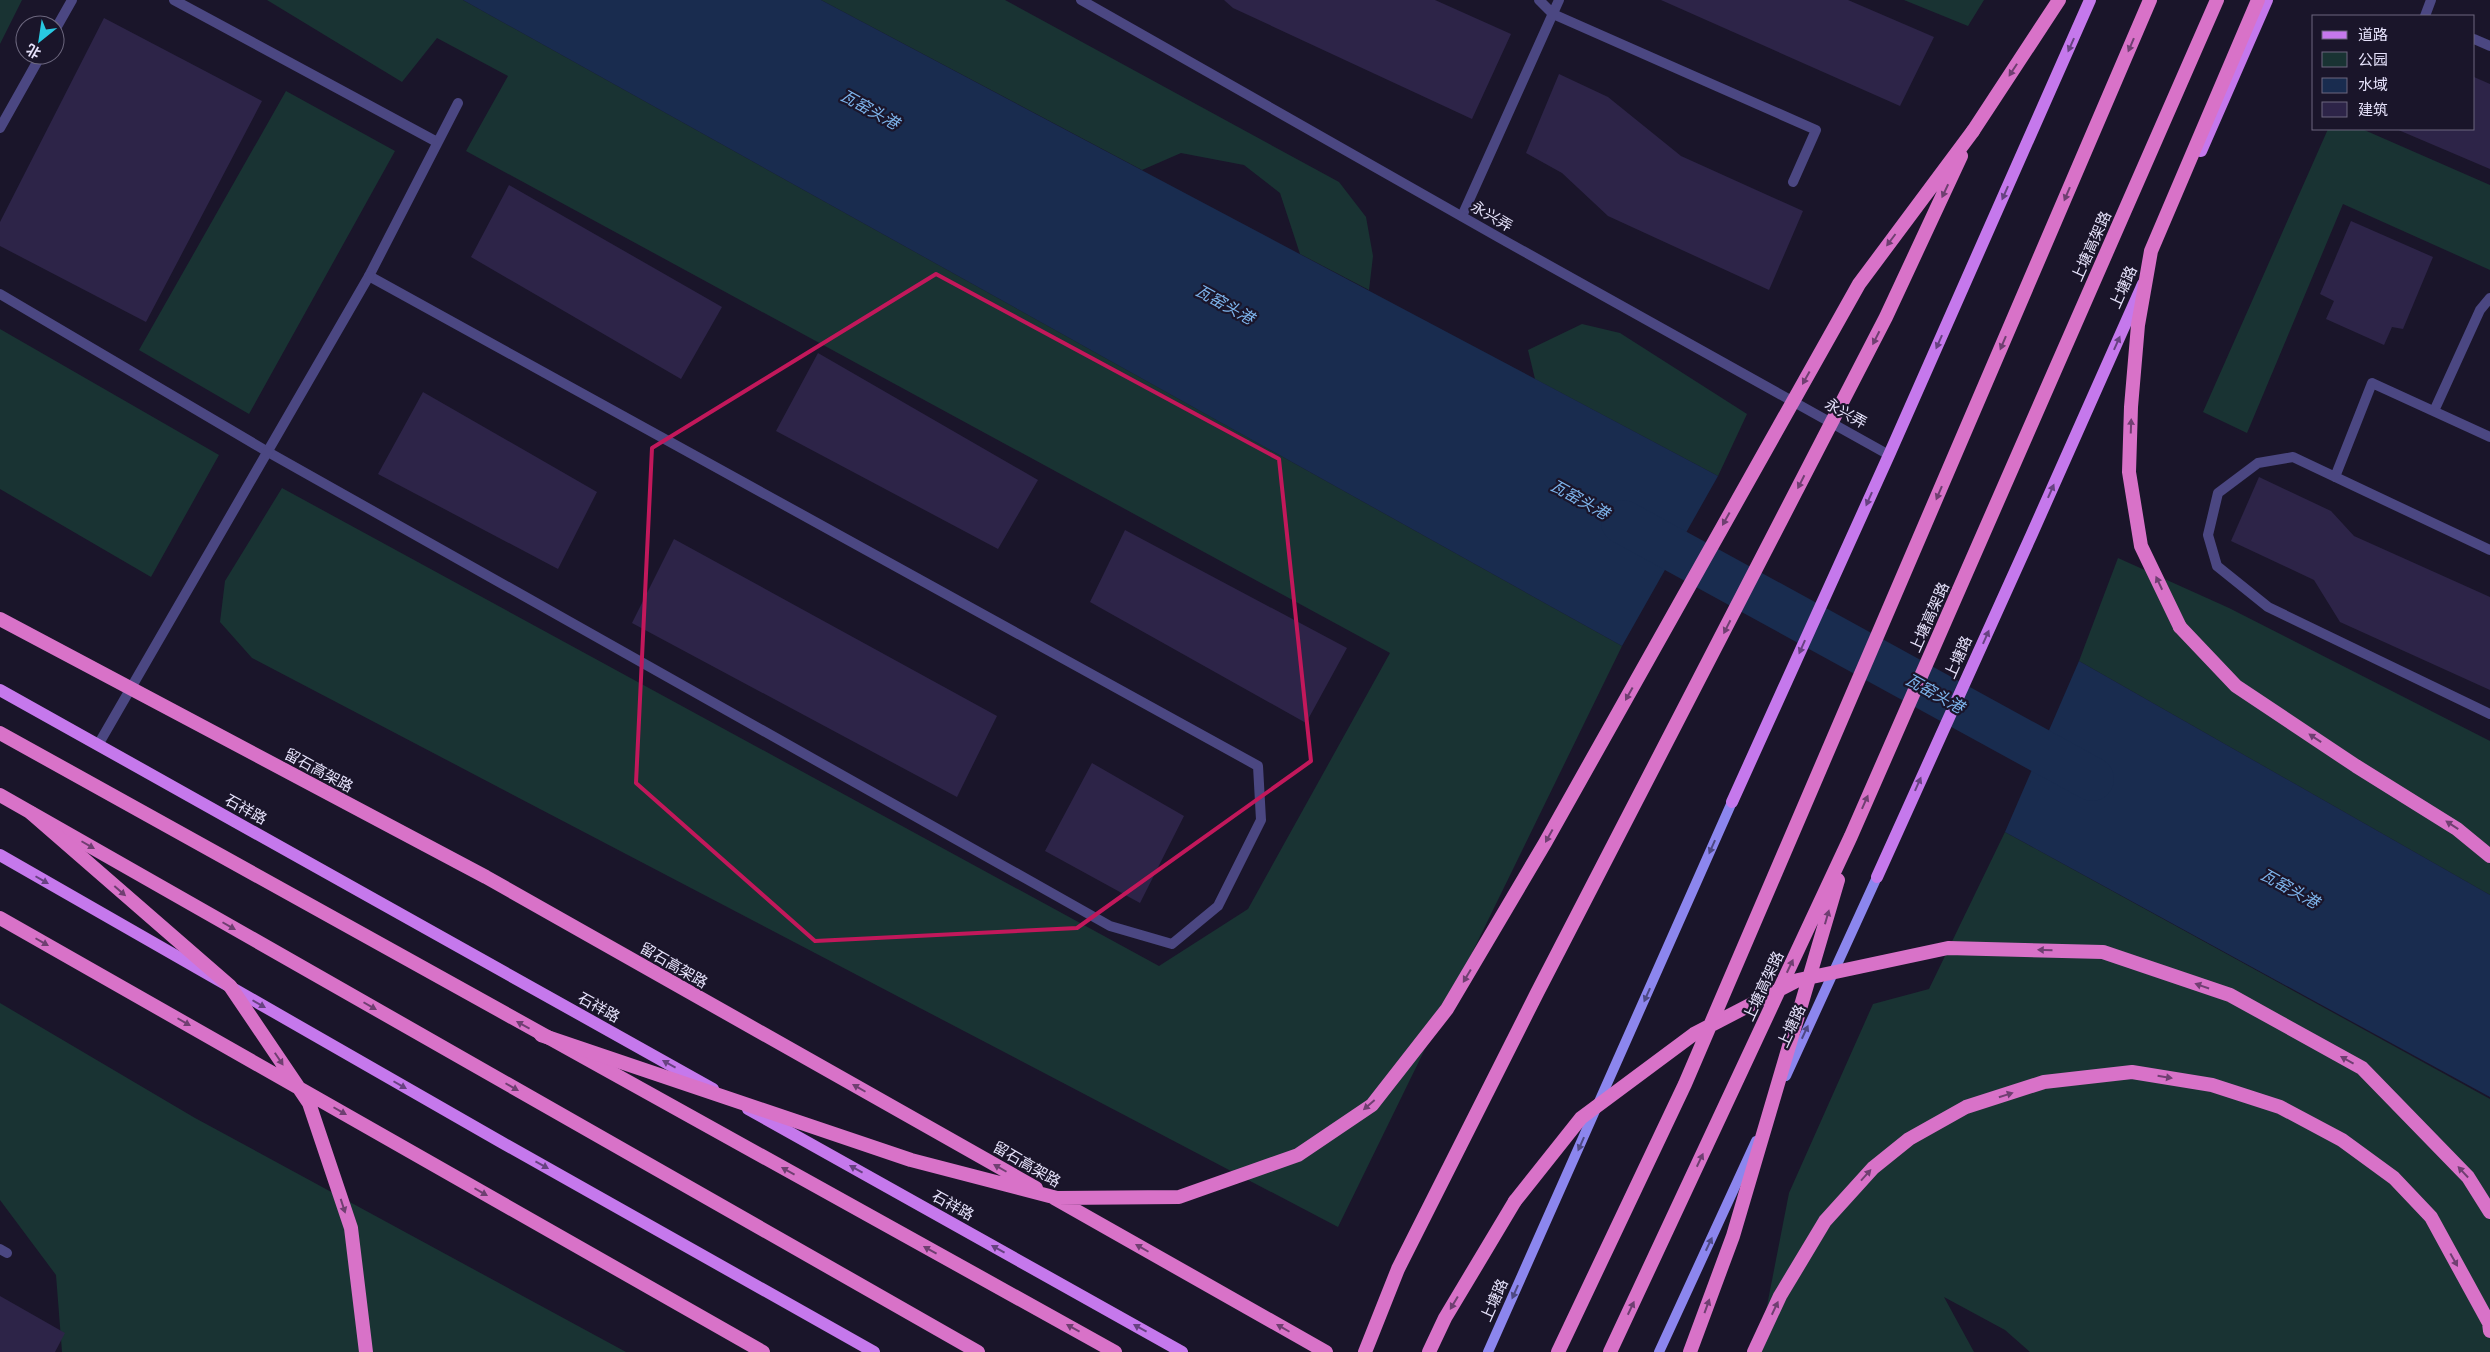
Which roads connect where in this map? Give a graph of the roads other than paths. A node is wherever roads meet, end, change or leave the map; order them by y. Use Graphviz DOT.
graph roads {
  1 [pos="72,0"];
  2 [pos="174,0"];
  3 [pos="1082,0"];
  4 [pos="1539,0"];
  5 [pos="1559,0"];
  6 [pos="2059,0"];
  7 [pos="2090,0"];
  8 [pos="2150,0"];
  9 [pos="2217,0"];
  10 [pos="2258,0"];
  11 [pos="2267,0"];
  12 [pos="2431,0"];
  13 [pos="1553,14"];
  14 [pos="64,15"];
  15 [pos="2425,15"];
  16 [pos="2475,39"];
  17 [pos="2490,46"];
  18 [pos="35,65"];
  19 [pos="458,102"];
  20 [pos="0,128"];
  21 [pos="1973,131"];
  22 [pos="437,142"];
  23 [pos="1793,182"];
  24 [pos="1462,216"];
  25 [pos="369,276"];
  26 [pos="0,294"];
  27 [pos="2490,298"];
  28 [pos="2434,411"];
  29 [pos="2490,437"];
  30 [pos="268,452"];
  31 [pos="1889,455"];
  32 [pos="2335,477"];
  33 [pos="2490,550"];
  34 [pos="0,618"];
  35 [pos="0,690"];
  36 [pos="2490,714"];
  37 [pos="0,733"];
  38 [pos="98,745"];
  39 [pos="0,796"];
  40 [pos="1732,802"];
  41 [pos="31,813"];
  42 [pos="1851,836"];
  43 [pos="0,856"];
  44 [pos="2490,856"];
  45 [pos="1877,877"];
  46 [pos="0,918"];
  47 [pos="541,1035"];
  48 [pos="2490,1212"];
  49 [pos="2490,1332"];
  50 [pos="366,1352"];
  51 [pos="762,1352"];
  52 [pos="874,1352"];
  53 [pos="978,1352"];
  54 [pos="1115,1352"];
  55 [pos="1182,1352"];
  56 [pos="1326,1352"];
  57 [pos="1365,1352"];
  58 [pos="1430,1352"];
  59 [pos="1488,1352"];
  60 [pos="1558,1352"];
  61 [pos="1610,1352"];
  62 [pos="1660,1352"];
  63 [pos="1690,1352"];
  64 [pos="1754,1352"];
  1 -- 14 [label="street"];
  2 -- 22 [label="street"];
  3 -- 24 [label="street, 永兴弄"];
  4 -- 13 [label="street"];
  5 -- 13 [label="street"];
  6 -- 21 [label="highway, one-way"];
  7 -- 31 [label="main road, 上塘路, one-way"];
  8 -- 60 [label="highway, one-way, bridge"];
  42 -- 9 [label="highway, 上塘高架路, one-way, bridge"];
  44 -- 10 [label="highway, one-way, bridge"];
  45 -- 11 [label="main road, 上塘路, one-way"];
  12 -- 15 [label="street"];
  13 -- 23 [label="street"];
  13 -- 24 [label="street"];
  16 -- 17 [label="street"];
  18 -- 20 [label="street"];
  19 -- 22 [label="street"];
  21 -- 47 [label="highway, one-way, bridge"];
  21 -- 57 [label="highway, one-way, bridge"];
  22 -- 25 [label="street"];
  24 -- 31 [label="street, 永兴弄"];
  25 -- 30 [label="street"];
  25 -- 30 [label="street"];
  26 -- 30 [label="street"];
  27 -- 28 [label="street"];
  28 -- 29 [label="street"];
  28 -- 32 [label="street"];
  30 -- 38 [label="street"];
  31 -- 40 [label="main road, 上塘路, one-way"];
  32 -- 33 [label="street"];
  32 -- 36 [label="street"];
  56 -- 34 [label="highway, 留石高架路, one-way, bridge"];
  35 -- 38 [label="main road, 石祥路"];
  47 -- 37 [label="highway, one-way"];
  55 -- 38 [label="main road, 石祥路, one-way"];
  39 -- 41 [label="highway"];
  40 -- 59 [label="main road, 上塘路, one-way"];
  41 -- 50 [label="highway, one-way, bridge"];
  41 -- 53 [label="highway, one-way, bridge"];
  61 -- 42 [label="highway, 上塘高架路, one-way, bridge"];
  63 -- 42 [label="highway, one-way, bridge"];
  43 -- 52 [label="main road, one-way"];
  62 -- 45 [label="main road, 上塘路, one-way"];
  46 -- 51 [label="highway, one-way, bridge"];
  54 -- 47 [label="highway, one-way, bridge"];
  48 -- 58 [label="highway, one-way, bridge"];
  64 -- 49 [label="highway, one-way"];
}
